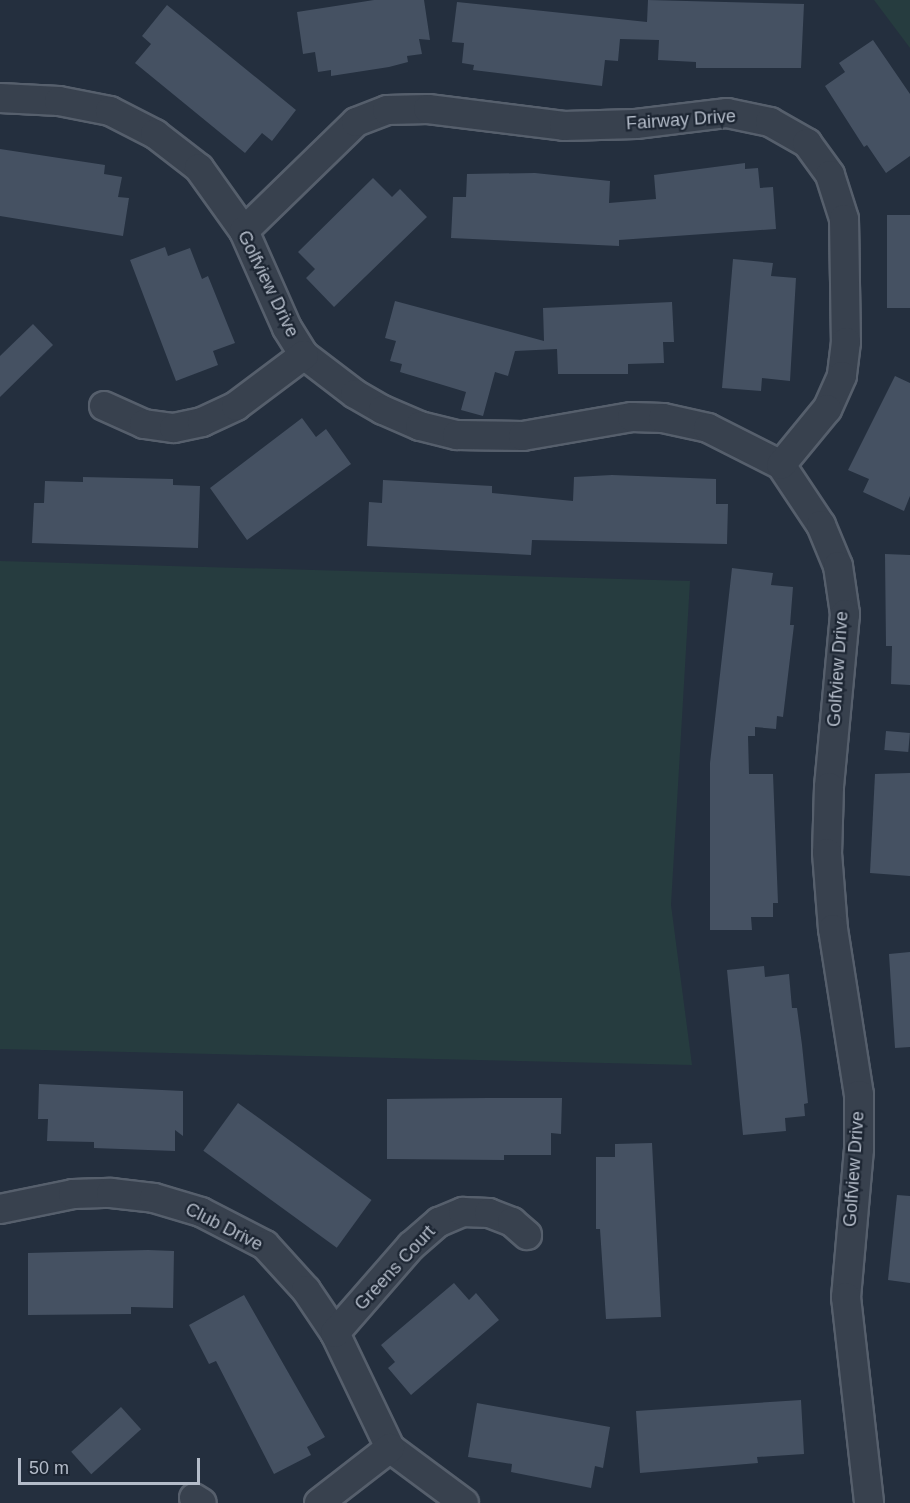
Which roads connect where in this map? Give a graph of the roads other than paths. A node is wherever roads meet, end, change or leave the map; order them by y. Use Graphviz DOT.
graph roads {
  1 [pos="0,98"];
  2 [pos="244,231"];
  3 [pos="304,355"];
  4 [pos="104,406"];
  5 [pos="781,465"];
  6 [pos="0,1209"];
  7 [pos="527,1235"];
  8 [pos="335,1333"];
  9 [pos="390,1448"];
  10 [pos="319,1503"];
  11 [pos="464,1503"];
  12 [pos="868,1503"];
  1 -- 2 [label="street, Golfview Drive"];
  2 -- 3 [label="street, Golfview Drive"];
  2 -- 5 [label="street, Fairway Drive"];
  3 -- 4 [label="street"];
  3 -- 5 [label="street, Golfview Drive"];
  5 -- 12 [label="street, Golfview Drive"];
  6 -- 8 [label="street, Club Drive"];
  7 -- 8 [label="street, Greens Court"];
  8 -- 9 [label="street, Club Drive"];
  9 -- 10 [label="street"];
  9 -- 11 [label="street, Club Drive"];
}
